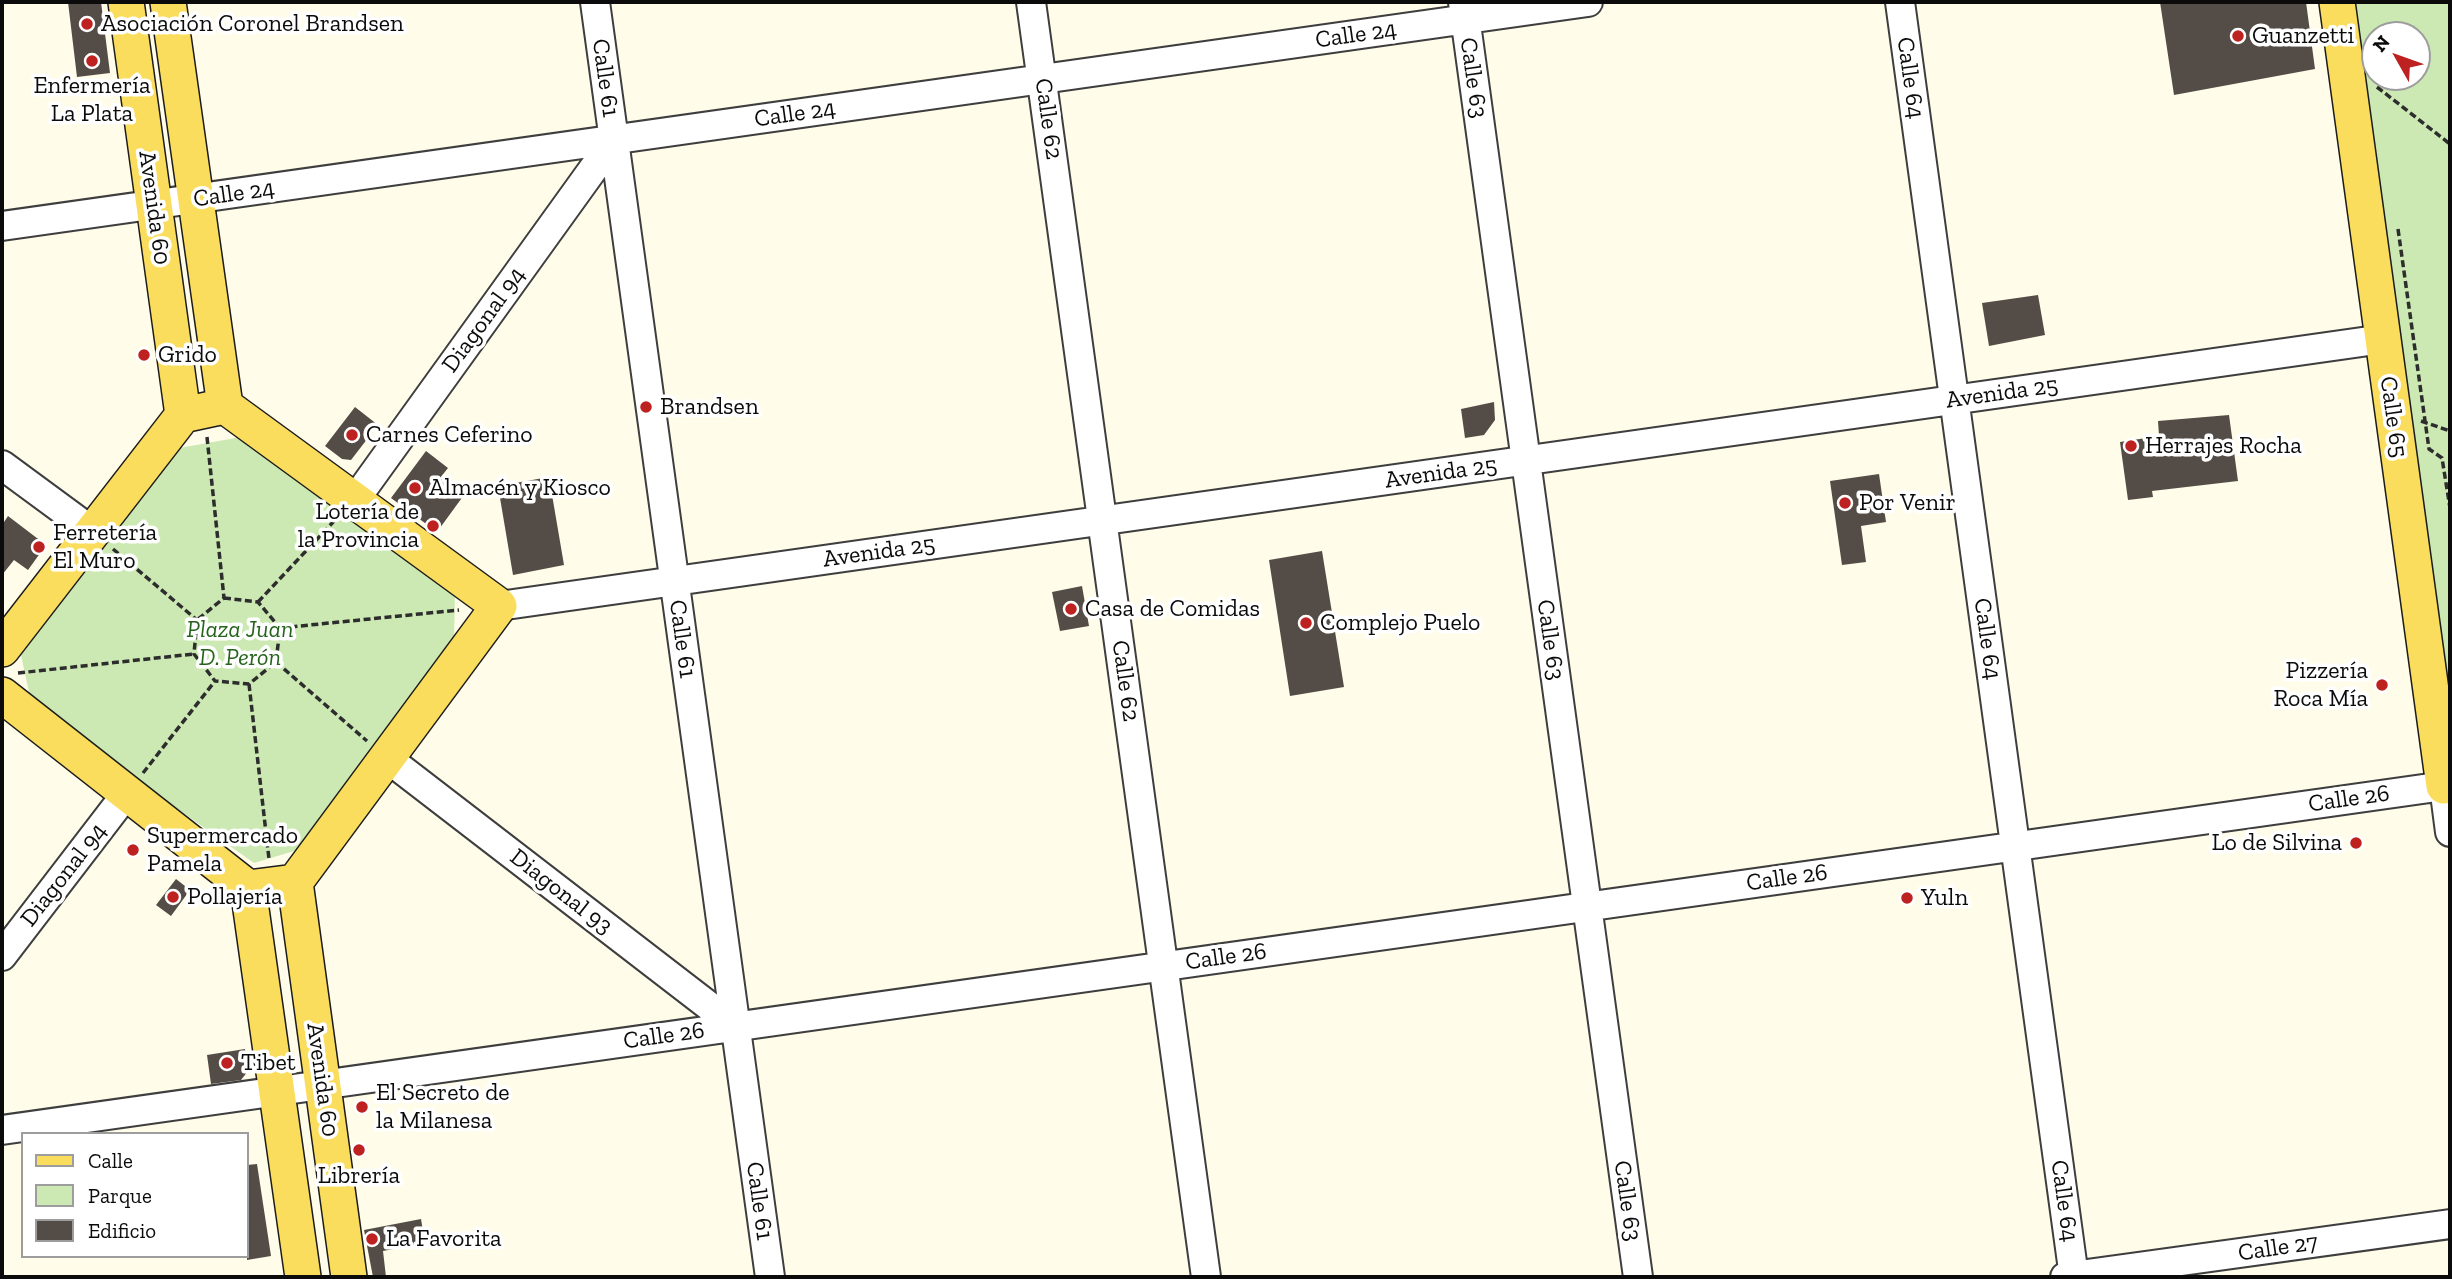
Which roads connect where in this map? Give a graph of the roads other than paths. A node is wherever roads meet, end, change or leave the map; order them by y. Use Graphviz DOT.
graph roads {
  1 [pos="126,2"];
  2 [pos="168,2"];
  3 [pos="595,2"];
  4 [pos="1031,2"];
  5 [pos="1588,2"];
  6 [pos="1900,2"];
  7 [pos="2337,2"];
  8 [pos="1464,10"];
  9 [pos="1042,79"];
  10 [pos="614,140"];
  11 [pos="195,199"];
  12 [pos="154,205"];
  13 [pos="2,226"];
  14 [pos="2383,339"];
  15 [pos="1954,400"];
  16 [pos="204,410"];
  17 [pos="1526,461"];
  18 [pos="2,465"];
  19 [pos="354,501"];
  20 [pos="1102,521"];
  21 [pos="93,532"];
  22 [pos="674,581"];
  23 [pos="499,606"];
  24 [pos="6,673"];
  25 [pos="387,758"];
  26 [pos="2447,785"];
  27 [pos="127,793"];
  28 [pos="2450,832"];
  29 [pos="2015,845"];
  30 [pos="272,885"];
  31 [pos="1587,906"];
  32 [pos="2,956"];
  33 [pos="1164,966"];
  34 [pos="735,1026"];
  35 [pos="323,1085"];
  36 [pos="277,1091"];
  37 [pos="2,1130"];
  38 [pos="2450,1224"];
  39 [pos="303,1277"];
  40 [pos="349,1277"];
  41 [pos="770,1277"];
  42 [pos="1206,1277"];
  43 [pos="1638,1277"];
  44 [pos="2071,1277"];
  1 -- 12 [label="main road, Avenida 60"];
  2 -- 11 [label="main road, Avenida 60"];
  3 -- 10 [label="street, Calle 61"];
  4 -- 9 [label="street, Calle 62"];
  5 -- 8 [label="street, Calle 24"];
  6 -- 15 [label="street, Calle 64"];
  7 -- 14 [label="main road, Calle 65"];
  8 -- 9 [label="street, Calle 24"];
  8 -- 17 [label="street, Calle 63"];
  9 -- 10 [label="street, Calle 24"];
  9 -- 20 [label="street, Calle 62"];
  10 -- 11 [label="street, Calle 24"];
  10 -- 19 [label="street, Diagonal 94"];
  10 -- 22 [label="street, Calle 61"];
  11 -- 12 [label="street, Calle 24"];
  11 -- 16 [label="main road, Avenida 60"];
  12 -- 13 [label="street, Calle 24"];
  12 -- 16 [label="main road, Avenida 60"];
  14 -- 15 [label="street, Avenida 25"];
  14 -- 26 [label="main road, Calle 65"];
  15 -- 17 [label="street, Avenida 25"];
  15 -- 29 [label="street, Calle 64"];
  16 -- 19 [label="main road"];
  16 -- 21 [label="main road"];
  17 -- 20 [label="street, Avenida 25"];
  17 -- 31 [label="street, Calle 63"];
  18 -- 21 [label="street"];
  19 -- 23 [label="main road"];
  20 -- 22 [label="street, Avenida 25"];
  20 -- 33 [label="street, Calle 62"];
  21 -- 24 [label="main road"];
  22 -- 23 [label="street, Avenida 25"];
  22 -- 34 [label="street, Calle 61"];
  23 -- 25 [label="main road"];
  24 -- 27 [label="main road"];
  25 -- 30 [label="main road"];
  25 -- 34 [label="street, Diagonal 93"];
  26 -- 28 [label="street, Calle 65"];
  26 -- 29 [label="street, Calle 26"];
  27 -- 30 [label="main road"];
  27 -- 32 [label="street, Diagonal 94"];
  29 -- 31 [label="street, Calle 26"];
  29 -- 44 [label="street, Calle 64"];
  30 -- 35 [label="main road, Avenida 60"];
  30 -- 36 [label="main road, Avenida 60"];
  31 -- 33 [label="street, Calle 26"];
  31 -- 43 [label="street, Calle 63"];
  33 -- 34 [label="street, Calle 26"];
  33 -- 42 [label="street, Calle 62"];
  34 -- 35 [label="street, Calle 26"];
  34 -- 41 [label="street, Calle 61"];
  35 -- 36 [label="street, Calle 26"];
  35 -- 40 [label="main road, Avenida 60"];
  36 -- 37 [label="street, Calle 26"];
  36 -- 39 [label="main road, Avenida 60"];
  38 -- 44 [label="street, Calle 27"];
}
